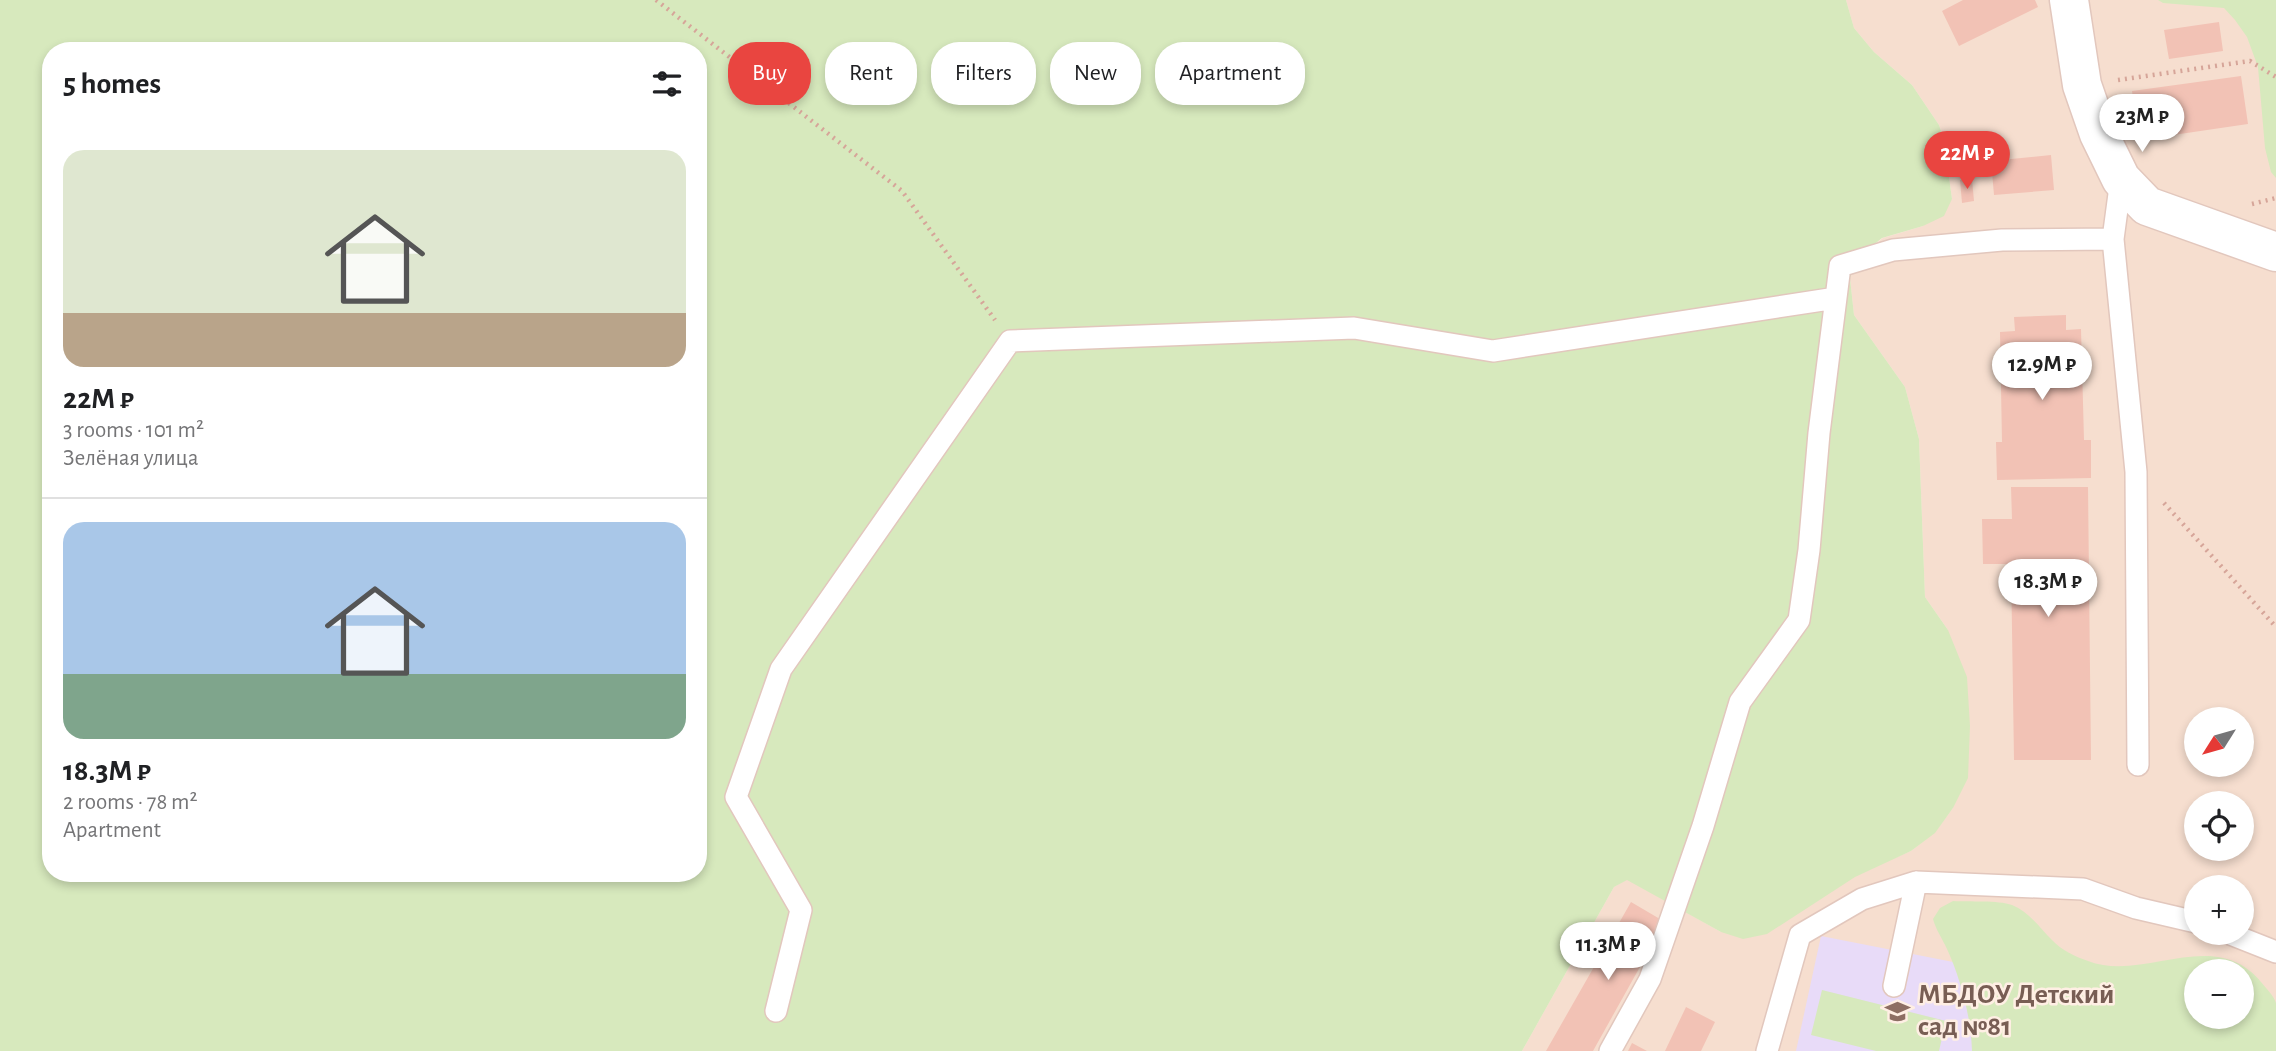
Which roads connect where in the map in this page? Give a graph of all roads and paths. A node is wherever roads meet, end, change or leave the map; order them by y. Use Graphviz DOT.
graph roads {
  1 [pos="656,0"];
  2 [pos="2050,0"];
  3 [pos="2069,0"];
  4 [pos="2074,42"];
  5 [pos="2276,78"];
  6 [pos="2082,85"];
  7 [pos="2121,179"];
  8 [pos="2113,239"];
  9 [pos="2276,253"];
  10 [pos="1836,298"];
  11 [pos="1010,341"];
  12 [pos="2136,472"];
  13 [pos="2276,627"];
  14 [pos="2138,765"];
  15 [pos="1916,882"];
  16 [pos="2184,919"];
  17 [pos="2254,943"];
  18 [pos="2276,951"];
  19 [pos="1894,986"];
  20 [pos="776,1011"];
  21 [pos="1610,1051"];
  22 [pos="1766,1051"];
  1 -- 11 [label="path"];
  2 -- 4 [label="lane"];
  3 -- 4 [label="street"];
  4 -- 6 [label="street"];
  5 -- 6 [label="path"];
  6 -- 7 [label="street"];
  7 -- 8 [label="lane"];
  7 -- 9 [label="street"];
  8 -- 10 [label="lane"];
  8 -- 12 [label="lane"];
  10 -- 11 [label="lane"];
  10 -- 21 [label="lane"];
  11 -- 20 [label="lane"];
  12 -- 13 [label="path"];
  12 -- 14 [label="lane"];
  15 -- 16 [label="lane"];
  15 -- 19 [label="lane"];
  15 -- 22 [label="lane"];
  17 -- 18 [label="lane"];
}
